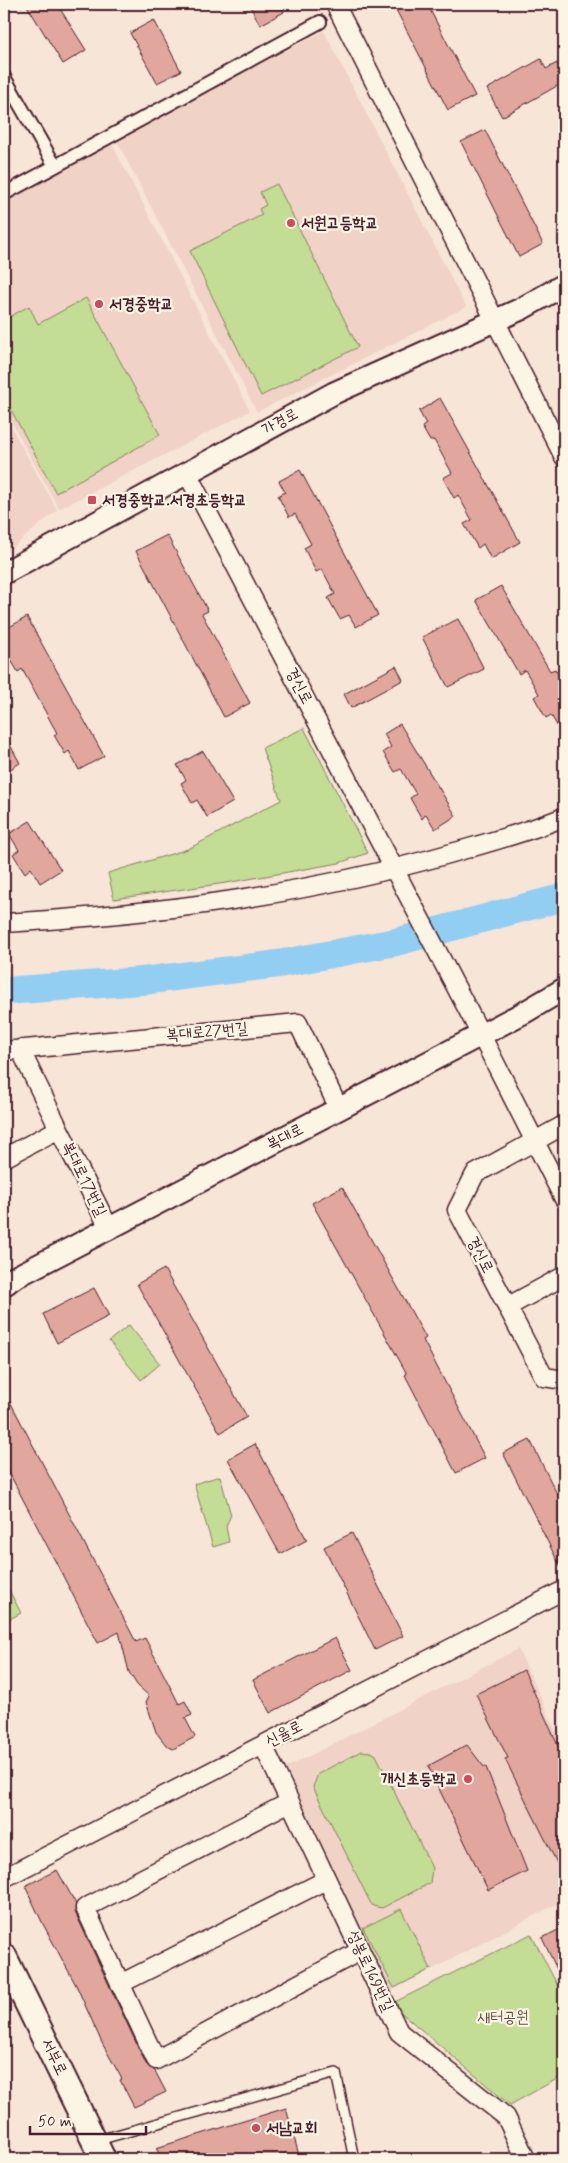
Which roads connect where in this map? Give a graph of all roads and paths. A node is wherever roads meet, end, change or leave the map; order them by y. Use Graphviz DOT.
graph roads {
  1 [pos="335,4"];
  2 [pos="320,22"];
  3 [pos="4,77"];
  4 [pos="55,166"];
  5 [pos="4,194"];
  6 [pos="564,285"];
  7 [pos="495,320"];
  8 [pos="564,457"];
  9 [pos="187,473"];
  10 [pos="4,573"];
  11 [pos="564,817"];
  12 [pos="395,870"];
  13 [pos="4,923"];
  14 [pos="564,989"];
  15 [pos="481,1035"];
  16 [pos="12,1050"];
  17 [pos="339,1109"];
  18 [pos="564,1125"];
  19 [pos="60,1129"];
  20 [pos="535,1141"];
  21 [pos="4,1158"];
  22 [pos="564,1199"];
  23 [pos="109,1228"];
  24 [pos="564,1276"];
  25 [pos="4,1282"];
  26 [pos="507,1307"];
  27 [pos="564,1380"];
  28 [pos="564,1590"];
  29 [pos="263,1745"];
  30 [pos="290,1802"];
  31 [pos="4,1878"];
  32 [pos="326,1880"];
  33 [pos="360,1951"];
  34 [pos="4,1956"];
  35 [pos="120,1984"];
  36 [pos="99,2150"];
  37 [pos="354,2159"];
  38 [pos="526,2159"];
  1 -- 7 [label="street"];
  2 -- 4 [label="street"];
  3 -- 4 [label="street"];
  4 -- 5 [label="street"];
  6 -- 7 [label="street, 가경로"];
  7 -- 8 [label="street"];
  7 -- 9 [label="street, 가경로"];
  9 -- 10 [label="street, 가경로"];
  9 -- 12 [label="street, 경신로"];
  11 -- 12 [label="street"];
  12 -- 13 [label="street"];
  12 -- 15 [label="street, 경신로"];
  14 -- 15 [label="street, 복대로"];
  15 -- 17 [label="street, 복대로"];
  15 -- 20 [label="street"];
  16 -- 17 [label="street, 복대로27번길"];
  16 -- 19 [label="street, 복대로17번길"];
  17 -- 23 [label="street, 복대로"];
  18 -- 20 [label="street, 경신로"];
  19 -- 21 [label="street, 복대로17번길"];
  19 -- 23 [label="street, 복대로17번길"];
  20 -- 22 [label="street"];
  20 -- 26 [label="street, 경신로"];
  23 -- 25 [label="street, 복대로"];
  24 -- 26 [label="street"];
  26 -- 27 [label="street, 경신로"];
  28 -- 29 [label="street, 신율로"];
  29 -- 30 [label="street, 성봉로169번길"];
  29 -- 31 [label="street, 신율로"];
  30 -- 32 [label="street, 성봉로169번길"];
  30 -- 35 [label="street"];
  32 -- 33 [label="street, 성봉로169번길"];
  32 -- 35 [label="street"];
  33 -- 35 [label="street"];
  33 -- 38 [label="street, 성봉로169번길"];
  34 -- 36 [label="main road, 서부로"];
  36 -- 37 [label="lane"];
}
